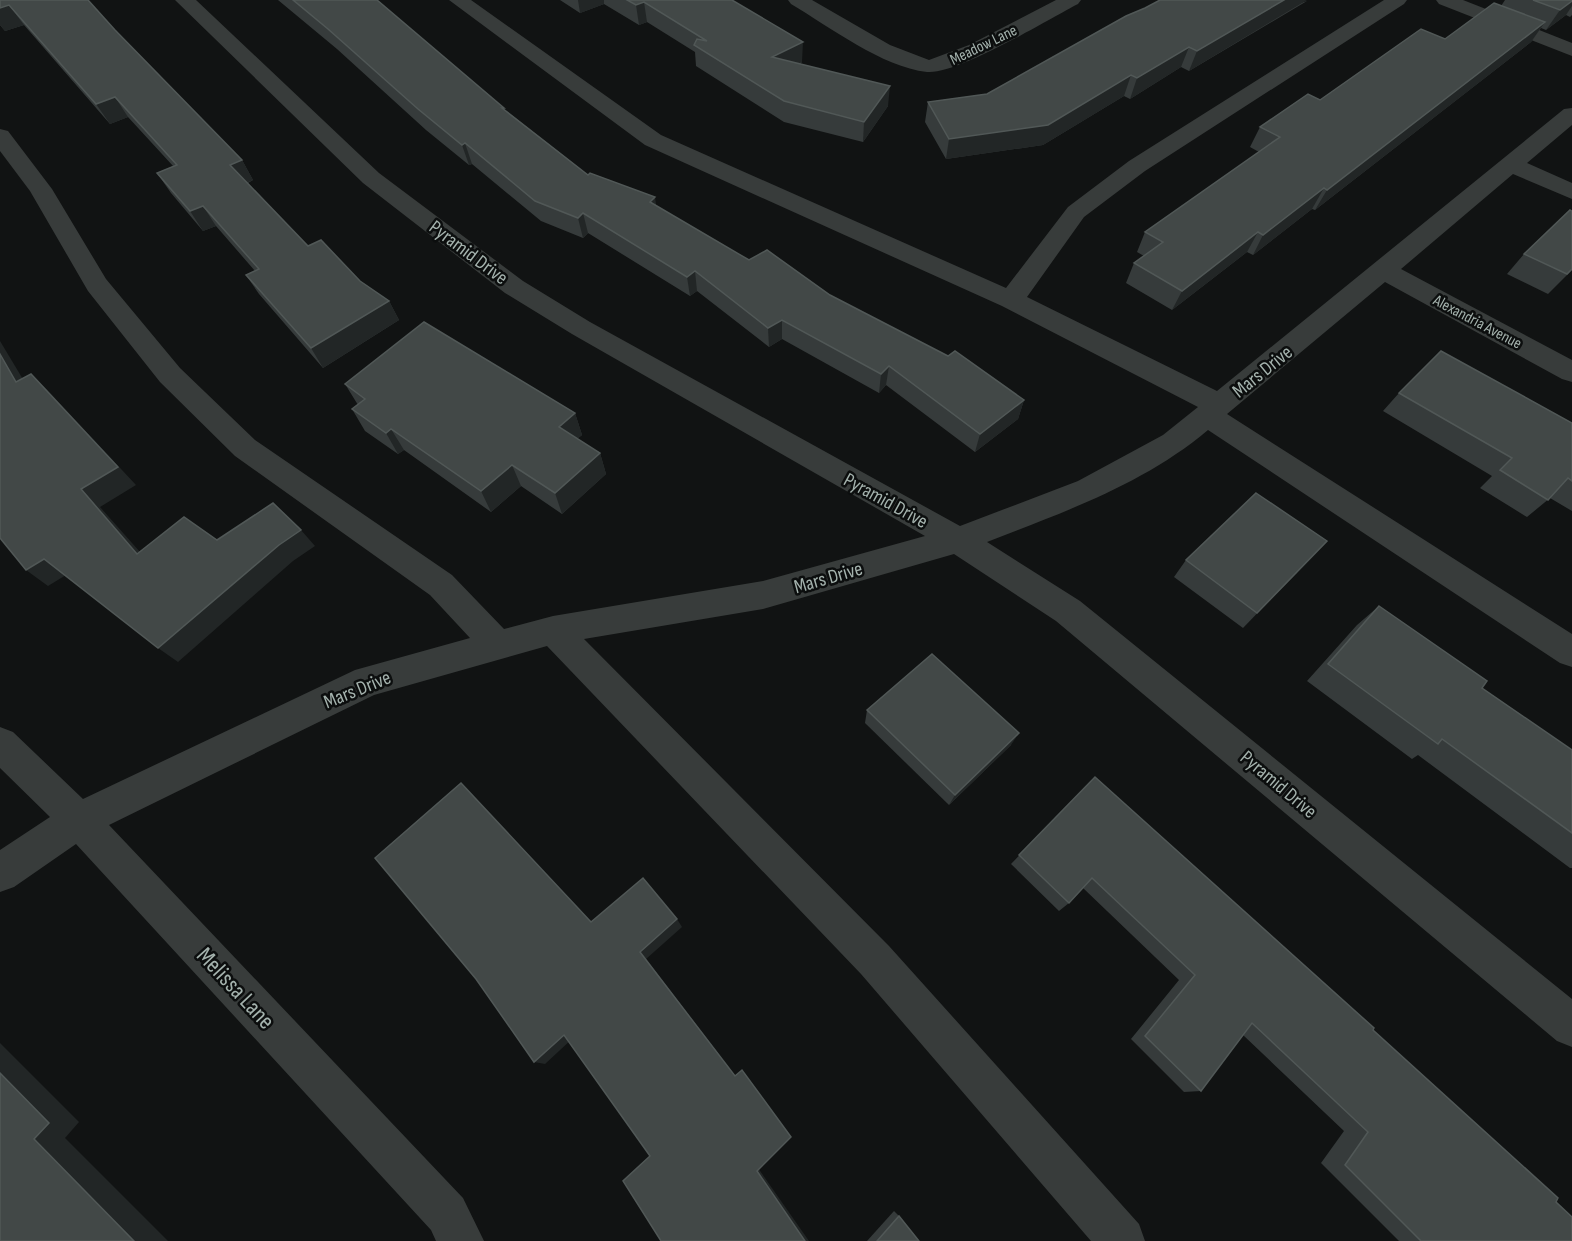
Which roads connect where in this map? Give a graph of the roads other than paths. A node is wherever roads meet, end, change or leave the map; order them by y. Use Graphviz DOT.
graph roads {
  1 [pos="185,0"];
  2 [pos="798,0"];
  3 [pos="1071,0"];
  4 [pos="1397,0"];
  5 [pos="1446,0"];
  6 [pos="468,2"];
  7 [pos="1572,50"];
  8 [pos="1572,114"];
  9 [pos="0,136"];
  10 [pos="1512,165"];
  11 [pos="1572,192"];
  12 [pos="1384,271"];
  13 [pos="1011,300"];
  14 [pos="1572,372"];
  15 [pos="1213,410"];
  16 [pos="958,540"];
  17 [pos="553,630"];
  18 [pos="498,645"];
  19 [pos="1572,652"];
  20 [pos="0,744"];
  21 [pos="79,820"];
  22 [pos="0,873"];
  23 [pos="1572,1026"];
  24 [pos="461,1241"];
  25 [pos="1122,1241"];
  1 -- 16 [label="street, Pyramid Drive"];
  2 -- 3 [label="street, Meadow Lane"];
  4 -- 13 [label="street"];
  5 -- 7 [label="street"];
  6 -- 13 [label="street"];
  8 -- 10 [label="street, Mars Drive"];
  9 -- 18 [label="street"];
  10 -- 11 [label="street"];
  10 -- 12 [label="street, Mars Drive"];
  12 -- 14 [label="street, Alexandria Avenue"];
  12 -- 15 [label="street, Mars Drive"];
  13 -- 15 [label="street"];
  15 -- 16 [label="street, Mars Drive"];
  15 -- 19 [label="street"];
  16 -- 17 [label="street, Mars Drive"];
  16 -- 23 [label="street, Pyramid Drive"];
  17 -- 18 [label="street, Mars Drive"];
  17 -- 25 [label="street"];
  18 -- 21 [label="street, Mars Drive"];
  20 -- 21 [label="street, Melissa Lane"];
  21 -- 22 [label="street, Mars Drive"];
  21 -- 24 [label="street, Melissa Lane"];
}
